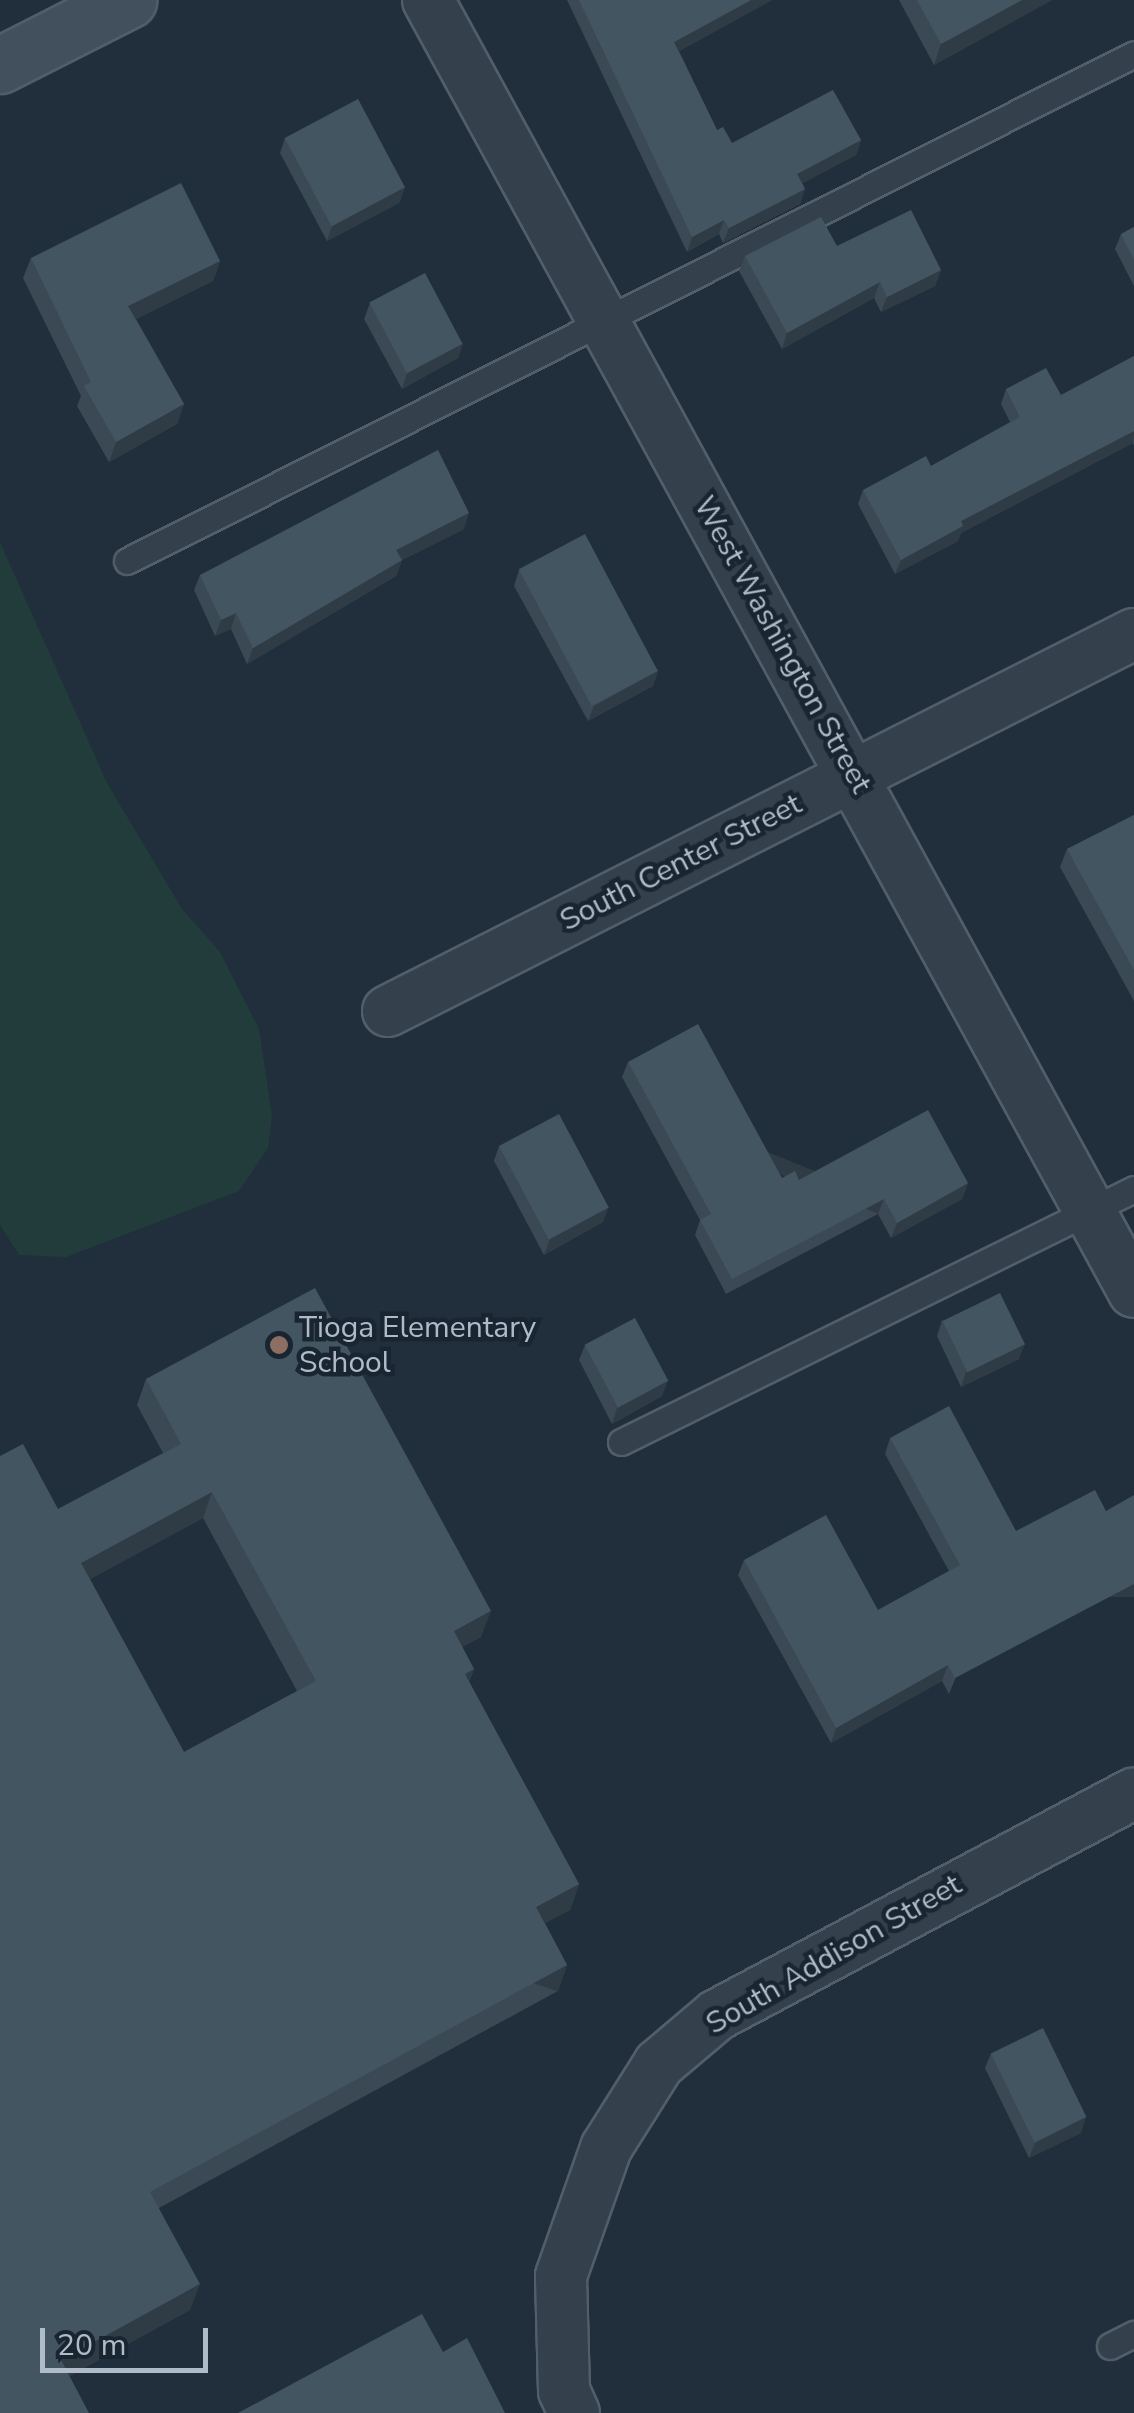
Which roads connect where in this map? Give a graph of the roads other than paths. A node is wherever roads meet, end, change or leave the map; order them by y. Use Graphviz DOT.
graph roads {
  1 [pos="128,0"];
  2 [pos="428,0"];
  3 [pos="1134,54"];
  4 [pos="0,66"];
  5 [pos="603,319"];
  6 [pos="127,561"];
  7 [pos="1134,634"];
  8 [pos="854,776"];
  9 [pos="388,1011"];
  10 [pos="1134,1190"];
  11 [pos="1090,1211"];
  12 [pos="1134,1292"];
  13 [pos="621,1442"];
  14 [pos="1134,1792"];
  15 [pos="1134,2334"];
  16 [pos="1110,2346"];
  17 [pos="574,2413"];
  1 -- 4 [label="main road"];
  2 -- 5 [label="street, West Washington Street"];
  3 -- 5 [label="lane"];
  5 -- 6 [label="lane"];
  5 -- 8 [label="street, West Washington Street"];
  7 -- 8 [label="street, South Center Street"];
  8 -- 9 [label="street, South Center Street"];
  8 -- 11 [label="street, West Washington Street"];
  10 -- 11 [label="lane"];
  11 -- 12 [label="street, West Washington Street"];
  11 -- 13 [label="lane"];
  14 -- 17 [label="street, South Addison Street"];
  15 -- 16 [label="lane"];
}
